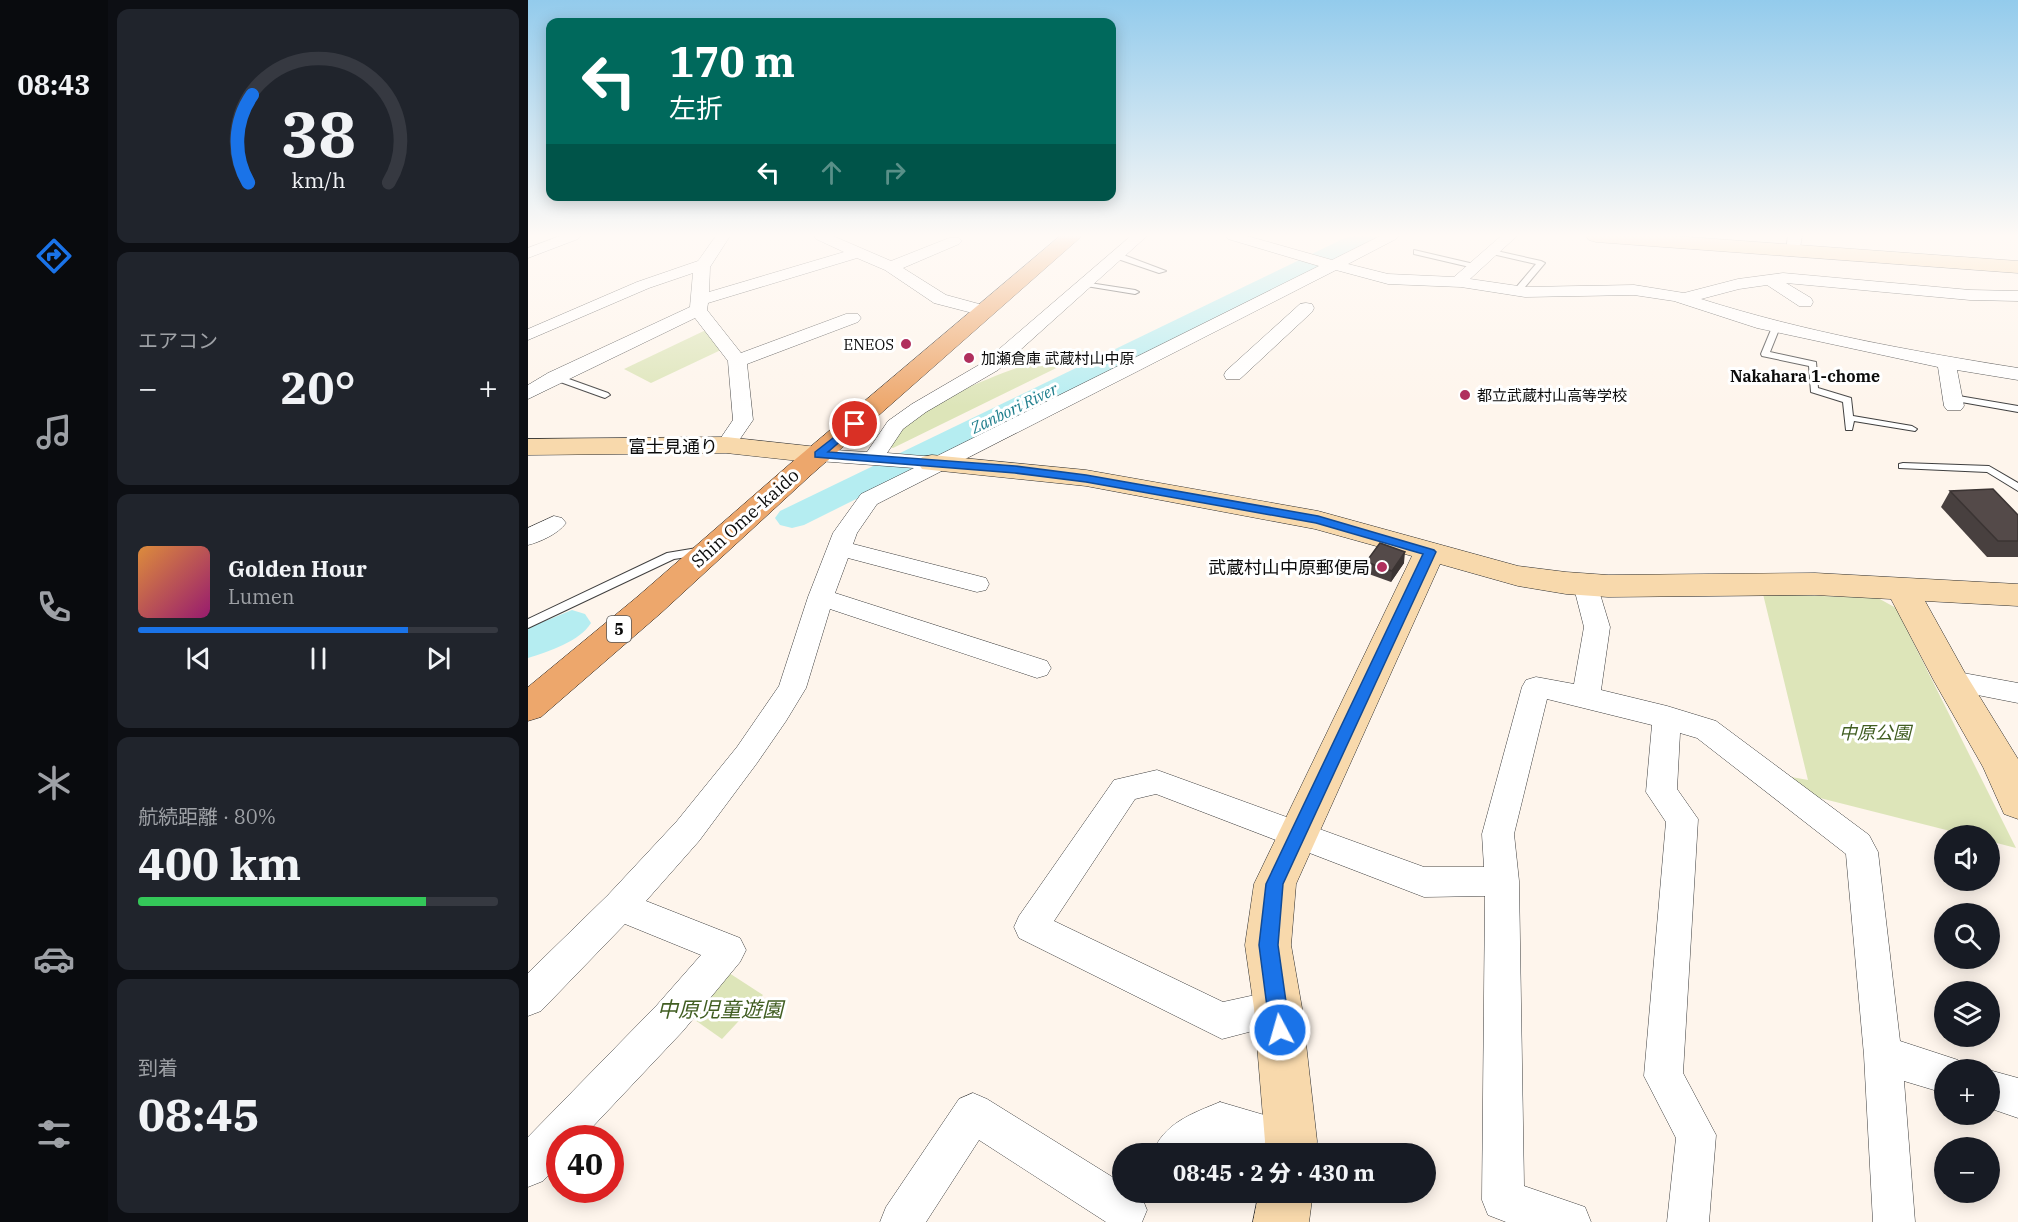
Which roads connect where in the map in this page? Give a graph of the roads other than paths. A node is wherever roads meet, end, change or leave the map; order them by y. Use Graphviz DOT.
graph roads {
  1 [pos="624,293"];
  2 [pos="700,293"];
  3 [pos="733,293"];
  4 [pos="931,293"];
  5 [pos="1005,293"];
  6 [pos="1076,293"];
  7 [pos="1277,293"];
  8 [pos="1653,293"];
  9 [pos="1704,293"];
  10 [pos="1791,293"];
  11 [pos="1950,293"];
  12 [pos="2018,296"];
  13 [pos="1685,298"];
  14 [pos="1805,302"];
  15 [pos="700,305"];
  16 [pos="1306,308"];
  17 [pos="1247,309"];
  18 [pos="984,311"];
  19 [pos="852,318"];
  20 [pos="1287,325"];
  21 [pos="1776,327"];
  22 [pos="528,335"];
  23 [pos="737,361"];
  24 [pos="1946,362"];
  25 [pos="2018,374"];
  26 [pos="1233,375"];
  27 [pos="555,377"];
  28 [pos="528,393"];
  29 [pos="605,395"];
  30 [pos="1954,402"];
  31 [pos="2018,409"];
  32 [pos="1912,429"];
  33 [pos="726,445"];
  34 [pos="528,447"];
  35 [pos="819,455"];
  36 [pos="874,460"];
  37 [pos="935,463"];
  38 [pos="1903,466"];
  39 [pos="2018,488"];
  40 [pos="554,523"];
  41 [pos="528,538"];
  42 [pos="839,548"];
  43 [pos="708,551"];
  44 [pos="1430,552"];
  45 [pos="977,584"];
  46 [pos="1585,584"];
  47 [pos="1903,590"];
  48 [pos="2018,596"];
  49 [pos="821,597"];
  50 [pos="528,624"];
  51 [pos="1037,668"];
  52 [pos="1952,681"];
  53 [pos="2018,693"];
  54 [pos="1586,697"];
  55 [pos="528,707"];
  56 [pos="1667,717"];
  57 [pos="2018,802"];
  58 [pos="1296,836"];
  59 [pos="1502,881"];
  60 [pos="620,906"];
  61 [pos="528,998"];
  62 [pos="1278,1008"];
  63 [pos="1883,1055"];
  64 [pos="1934,1071"];
  65 [pos="2000,1092"];
  66 [pos="2018,1098"];
  67 [pos="1181,1143"];
  68 [pos="1279,1143"];
  69 [pos="1290,1143"];
  70 [pos="528,1166"];
  71 [pos="1284,1203"];
  72 [pos="1128,1208"];
  73 [pos="901,1222"];
  74 [pos="1281,1222"];
  75 [pos="1570,1222"];
  76 [pos="1688,1222"];
  77 [pos="1894,1222"];
  1 -- 22 [label="street"];
  2 -- 15 [label="street"];
  3 -- 15 [label="street"];
  4 -- 18 [label="street"];
  5 -- 18 [label="main road, Shin Ome-kaido / 5"];
  6 -- 36 [label="street"];
  7 -- 17 [label="street"];
  8 -- 13 [label="street"];
  9 -- 13 [label="street"];
  10 -- 14 [label="street"];
  11 -- 12 [label="street"];
  13 -- 21 [label="street"];
  15 -- 23 [label="street"];
  15 -- 27 [label="street"];
  16 -- 20 [label="street"];
  17 -- 20 [label="street"];
  17 -- 37 [label="street"];
  18 -- 35 [label="main road, Shin Ome-kaido / 5"];
  19 -- 23 [label="street"];
  20 -- 26 [label="street"];
  21 -- 24 [label="street"];
  21 -- 32 [label="lane"];
  23 -- 33 [label="street"];
  24 -- 25 [label="street"];
  24 -- 30 [label="street"];
  27 -- 28 [label="street"];
  27 -- 29 [label="lane"];
  30 -- 31 [label="lane"];
  33 -- 34 [label="street, 富士見通り"];
  33 -- 35 [label="street, 富士見通り"];
  35 -- 36 [label="street"];
  35 -- 43 [label="main road, Shin Ome-kaido / 5"];
  36 -- 37 [label="street"];
  37 -- 42 [label="street"];
  37 -- 44 [label="street"];
  38 -- 39 [label="lane"];
  40 -- 41 [label="street"];
  42 -- 45 [label="street"];
  42 -- 49 [label="street"];
  43 -- 50 [label="lane"];
  43 -- 55 [label="main road, Shin Ome-kaido / 5"];
  44 -- 46 [label="street"];
  44 -- 58 [label="street"];
  46 -- 47 [label="street"];
  46 -- 54 [label="street"];
  47 -- 48 [label="street"];
  47 -- 52 [label="street"];
  49 -- 51 [label="street"];
  49 -- 60 [label="street"];
  52 -- 53 [label="street"];
  52 -- 57 [label="street"];
  54 -- 56 [label="street"];
  54 -- 59 [label="street"];
  56 -- 63 [label="street"];
  56 -- 76 [label="street"];
  58 -- 59 [label="street"];
  58 -- 62 [label="street"];
  58 -- 62 [label="street"];
  59 -- 75 [label="street"];
  60 -- 61 [label="street"];
  60 -- 70 [label="street"];
  62 -- 69 [label="street"];
  63 -- 64 [label="street"];
  63 -- 77 [label="street"];
  65 -- 66 [label="street"];
  67 -- 68 [label="street"];
  71 -- 74 [label="street"];
  72 -- 73 [label="street"];
}
